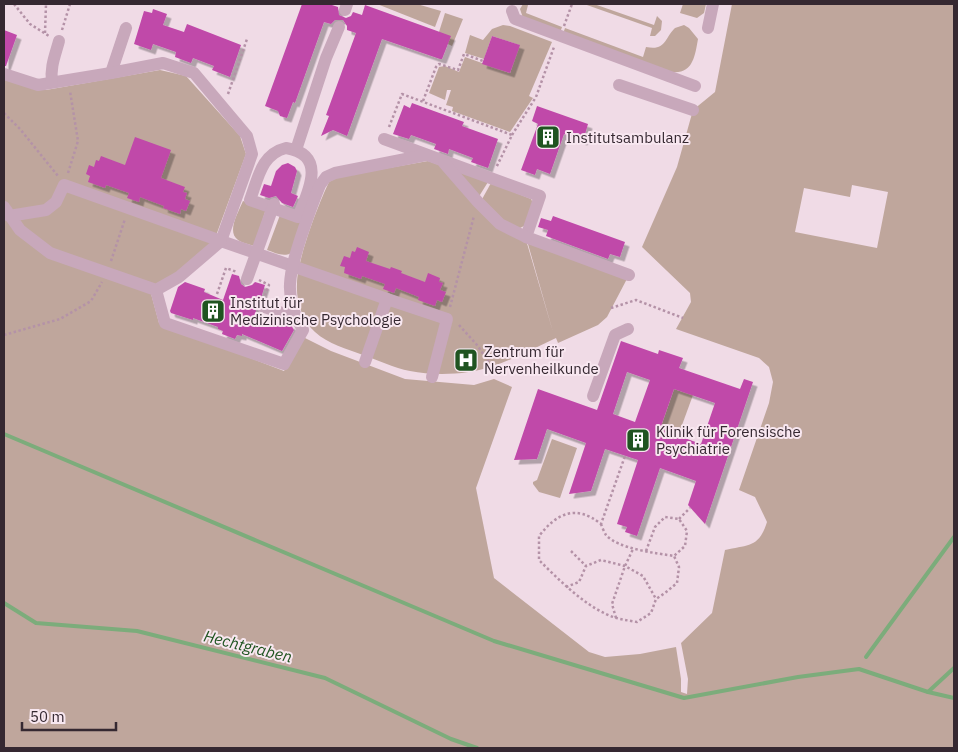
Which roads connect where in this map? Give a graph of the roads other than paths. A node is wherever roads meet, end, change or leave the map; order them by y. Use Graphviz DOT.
graph roads {
  1 [pos="712,4"];
  2 [pos="512,11"];
  3 [pos="339,27"];
  4 [pos="126,28"];
  5 [pos="708,28"];
  6 [pos="59,41"];
  7 [pos="111,73"];
  8 [pos="4,74"];
  9 [pos="52,82"];
  10 [pos="619,85"];
  11 [pos="695,86"];
  12 [pos="693,110"];
  13 [pos="384,139"];
  14 [pos="296,150"];
  15 [pos="426,155"];
  16 [pos="443,161"];
  17 [pos="273,206"];
  18 [pos="6,212"];
  19 [pos="526,237"];
  20 [pos="221,241"];
  21 [pos="257,253"];
  22 [pos="292,265"];
  23 [pos="629,275"];
  24 [pos="247,279"];
  25 [pos="156,290"];
  26 [pos="387,299"];
  27 [pos="262,306"];
  28 [pos="296,318"];
  29 [pos="628,329"];
  30 [pos="365,362"];
  31 [pos="432,377"];
  32 [pos="594,396"];
  1 -- 5 [label="street"];
  2 -- 11 [label="street"];
  3 -- 14 [label="street"];
  4 -- 7 [label="street"];
  6 -- 9 [label="street"];
  7 -- 9 [label="street"];
  7 -- 20 [label="street"];
  8 -- 9 [label="street"];
  10 -- 12 [label="street"];
  13 -- 15 [label="street"];
  14 -- 17 [label="street"];
  14 -- 17 [label="street"];
  15 -- 16 [label="street"];
  15 -- 22 [label="street"];
  16 -- 19 [label="street"];
  16 -- 19 [label="street"];
  17 -- 21 [label="street"];
  18 -- 20 [label="street"];
  18 -- 25 [label="street"];
  19 -- 23 [label="street"];
  20 -- 21 [label="street"];
  20 -- 25 [label="street"];
  21 -- 22 [label="street"];
  21 -- 24 [label="street"];
  22 -- 26 [label="street"];
  22 -- 28 [label="street"];
  25 -- 28 [label="street"];
  26 -- 30 [label="street"];
  26 -- 31 [label="street"];
  27 -- 28 [label="street"];
  29 -- 32 [label="street"];
}
